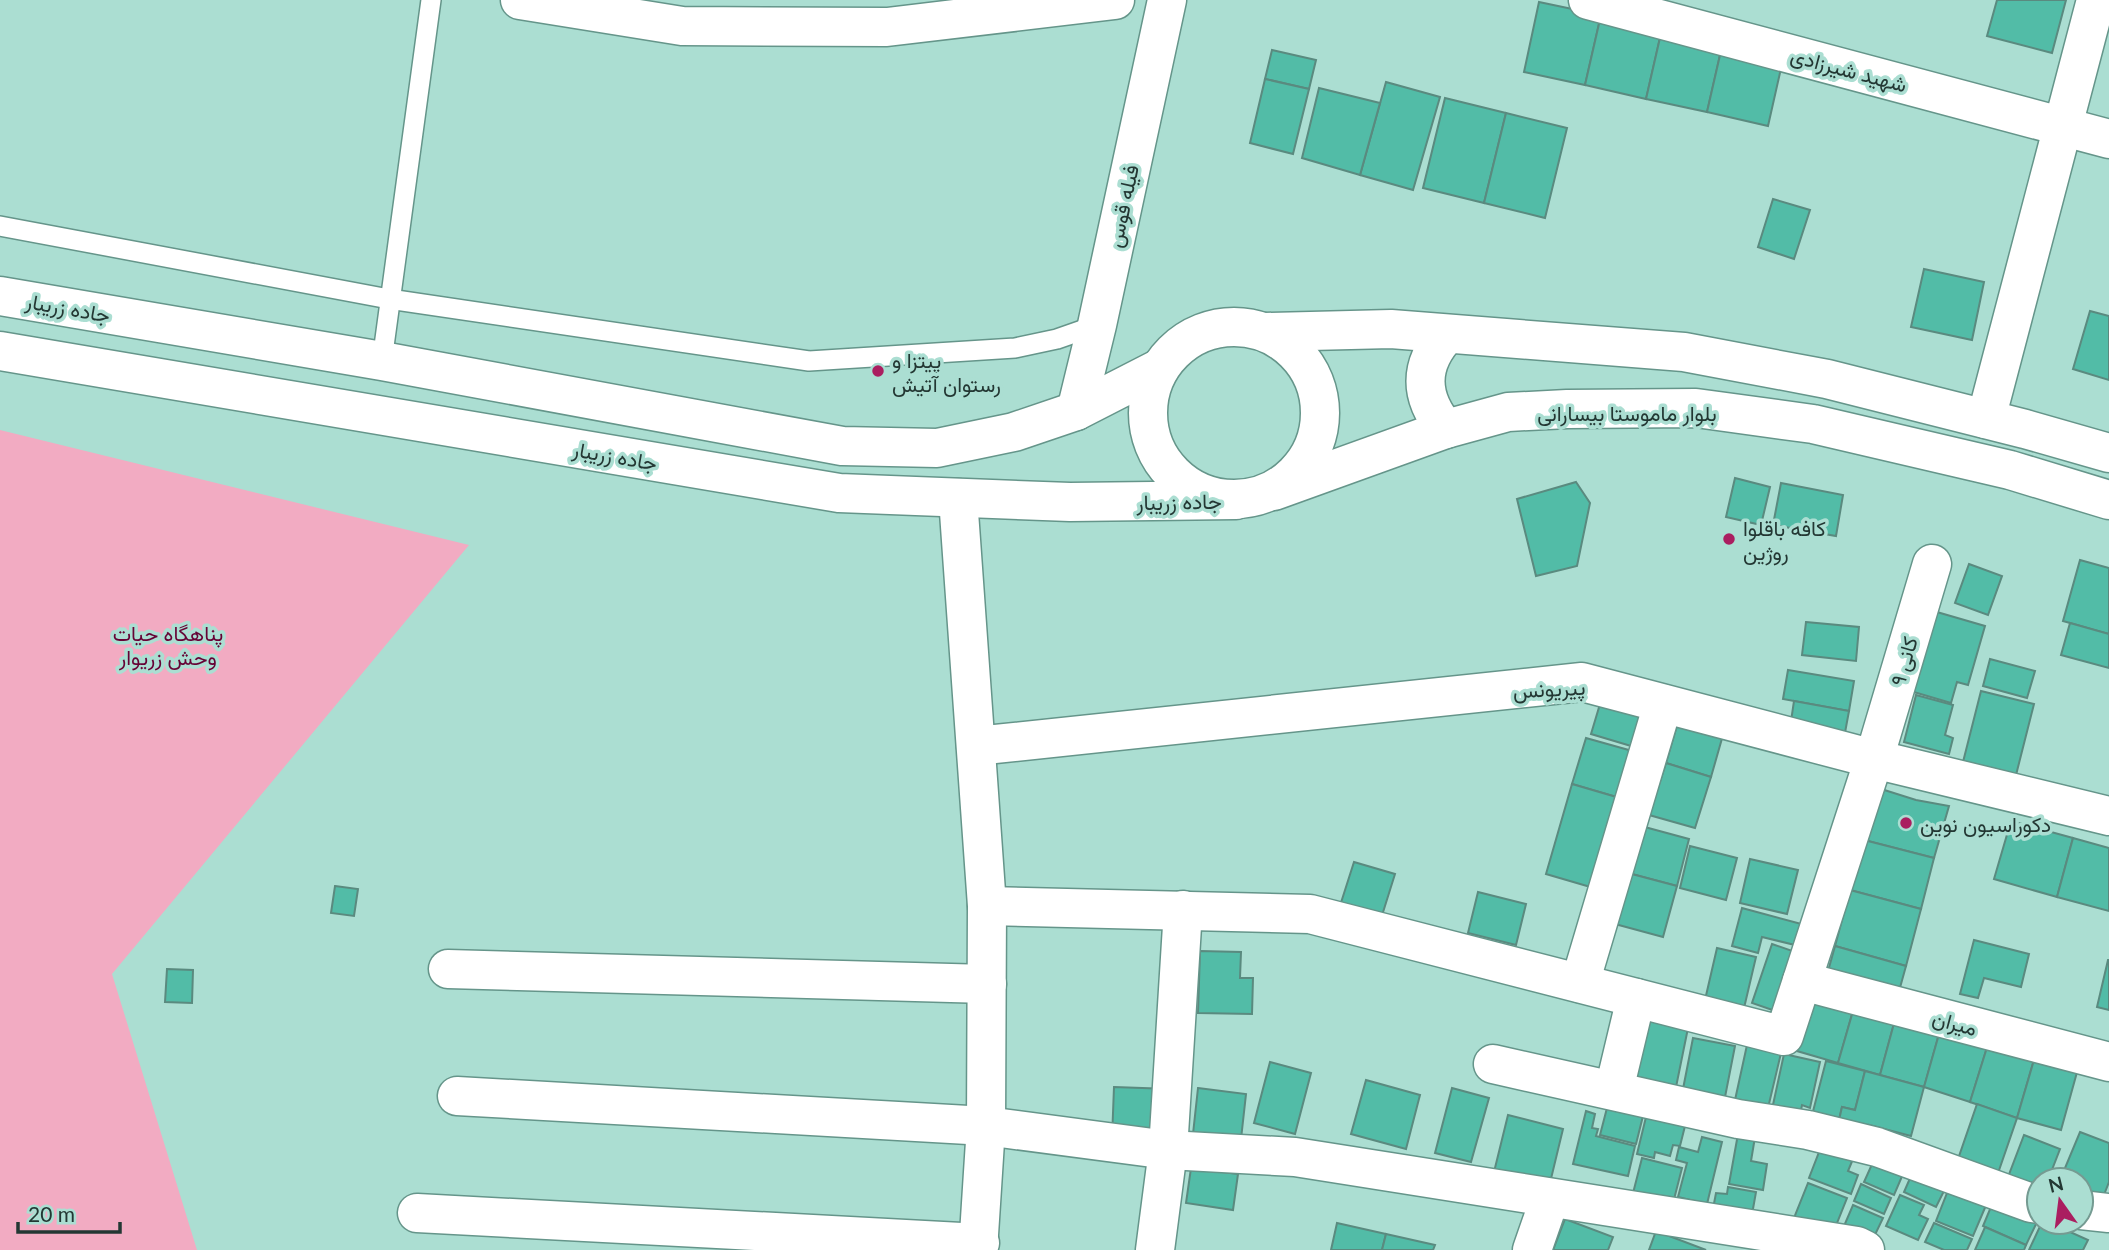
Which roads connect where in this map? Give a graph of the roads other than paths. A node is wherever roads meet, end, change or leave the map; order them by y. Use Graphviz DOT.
graph roads {
  1 [pos="431,0"];
  2 [pos="520,0"];
  3 [pos="1115,0"];
  4 [pos="1167,0"];
  5 [pos="1588,0"];
  6 [pos="2096,0"];
  7 [pos="2062,127"];
  8 [pos="2109,139"];
  9 [pos="0,226"];
  10 [pos="0,296"];
  11 [pos="389,299"];
  12 [pos="1097,325"];
  13 [pos="1265,332"];
  14 [pos="1447,334"];
  15 [pos="0,351"];
  16 [pos="382,361"];
  17 [pos="1160,369"];
  18 [pos="1076,411"];
  19 [pos="1986,419"];
  20 [pos="1446,429"];
  21 [pos="2109,453"];
  22 [pos="1274,491"];
  23 [pos="958,498"];
  24 [pos="1236,500"];
  25 [pos="2109,500"];
  26 [pos="1932,564"];
  27 [pos="1664,704"];
  28 [pos="976,746"];
  29 [pos="1874,759"];
  30 [pos="2109,816"];
  31 [pos="987,906"];
  32 [pos="1183,910"];
  33 [pos="448,970"];
  34 [pos="1802,981"];
  35 [pos="1580,983"];
  36 [pos="987,984"];
  37 [pos="1636,998"];
  38 [pos="2109,1062"];
  39 [pos="1493,1064"];
  40 [pos="1614,1090"];
  41 [pos="457,1096"];
  42 [pos="986,1126"];
  43 [pos="1168,1150"];
  44 [pos="1550,1198"];
  45 [pos="2025,1201"];
  46 [pos="417,1213"];
  47 [pos="1744,1240"];
  48 [pos="979,1247"];
  49 [pos="1859,1249"];
  50 [pos="1155,1250"];
  51 [pos="1532,1250"];
  1 -- 11 [label="lane"];
  2 -- 3 [label="street"];
  4 -- 12 [label="street, فیله قوس"];
  5 -- 7 [label="street, شهید شیرزادی"];
  6 -- 7 [label="street"];
  7 -- 8 [label="street, شهید شیرزادی"];
  7 -- 19 [label="street"];
  9 -- 11 [label="lane"];
  10 -- 16 [label="street, جاده زریبار"];
  11 -- 12 [label="lane"];
  11 -- 16 [label="lane"];
  12 -- 18 [label="street, فیله قوس"];
  13 -- 14 [label="street"];
  13 -- 17 [label="street"];
  13 -- 22 [label="street"];
  14 -- 19 [label="street"];
  14 -- 20 [label="street"];
  15 -- 23 [label="street, جاده زریبار"];
  16 -- 18 [label="street, جاده زریبار"];
  17 -- 18 [label="street, جاده زریبار"];
  17 -- 24 [label="street"];
  19 -- 21 [label="street"];
  20 -- 22 [label="street, بلوار ماموستا بیسارانی"];
  20 -- 25 [label="street, بلوار ماموستا بیسارانی"];
  22 -- 24 [label="street"];
  23 -- 24 [label="street, جاده زریبار"];
  23 -- 28 [label="street"];
  26 -- 29 [label="street, کانی ۹"];
  27 -- 28 [label="street, پیریونس"];
  27 -- 29 [label="street, پیریونس"];
  27 -- 35 [label="street"];
  28 -- 31 [label="street"];
  29 -- 30 [label="street, پیریونس"];
  29 -- 34 [label="street, کانی ۹"];
  31 -- 32 [label="street"];
  31 -- 36 [label="street"];
  32 -- 35 [label="street"];
  32 -- 43 [label="street"];
  33 -- 36 [label="street"];
  34 -- 37 [label="street, کانی ۹"];
  34 -- 38 [label="street, میران"];
  35 -- 37 [label="street"];
  36 -- 42 [label="street"];
  37 -- 40 [label="street"];
  39 -- 40 [label="street"];
  40 -- 45 [label="street"];
  41 -- 42 [label="street"];
  42 -- 43 [label="street"];
  42 -- 48 [label="street"];
  43 -- 44 [label="street"];
  43 -- 50 [label="street"];
  44 -- 47 [label="street"];
  44 -- 51 [label="street"];
  46 -- 48 [label="street"];
  47 -- 49 [label="street"];
}
